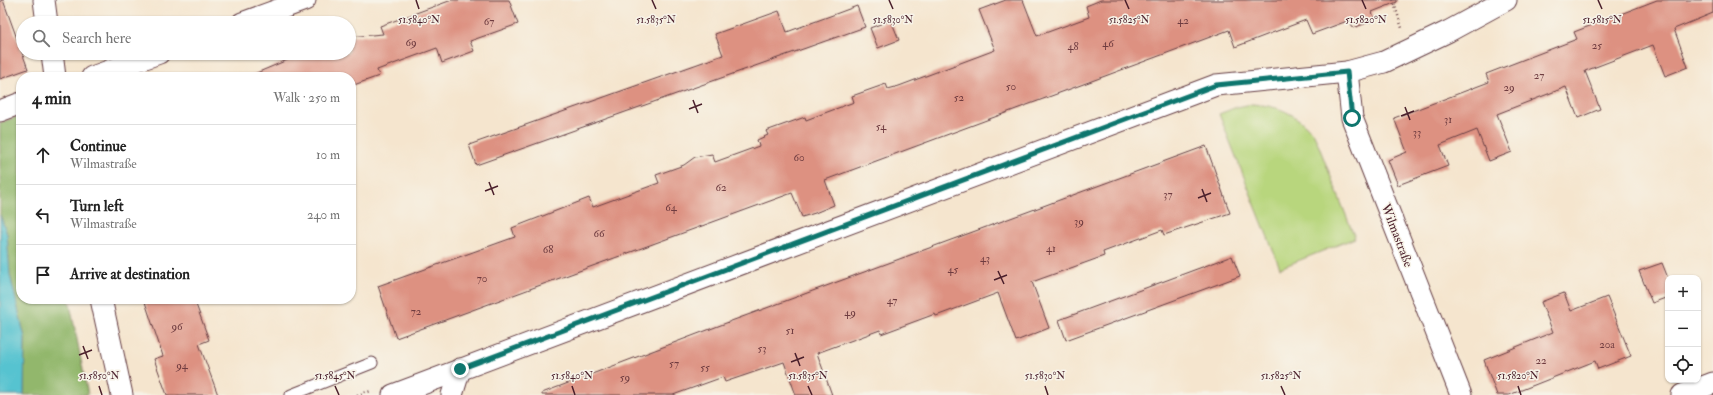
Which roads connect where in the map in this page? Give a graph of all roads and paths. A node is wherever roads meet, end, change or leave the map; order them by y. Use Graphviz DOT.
graph roads {
  1 [pos="44,0"];
  2 [pos="306,0"];
  3 [pos="1506,0"];
  4 [pos="46,16"];
  5 [pos="261,16"];
  6 [pos="53,60"];
  7 [pos="139,60"];
  8 [pos="54,72"];
  9 [pos="106,72"];
  10 [pos="1347,72"];
  11 [pos="16,105"];
  12 [pos="0,111"];
  13 [pos="102,304"];
  14 [pos="372,363"];
  15 [pos="460,369"];
  16 [pos="1713,383"];
  17 [pos="122,395"];
  18 [pos="291,395"];
  19 [pos="393,395"];
  20 [pos="452,395"];
  21 [pos="1461,395"];
  22 [pos="1682,395"];
  1 -- 4 [label="street"];
  2 -- 5 [label="street"];
  3 -- 10 [label="street"];
  6 -- 8 [label="street"];
  7 -- 9 [label="street"];
  10 -- 15 [label="street"];
  10 -- 21 [label="street, Wilmastraße"];
  11 -- 12 [label="street"];
  13 -- 17 [label="street"];
  14 -- 18 [label="lane"];
  15 -- 19 [label="street"];
  15 -- 20 [label="street"];
  16 -- 22 [label="street"];
}
